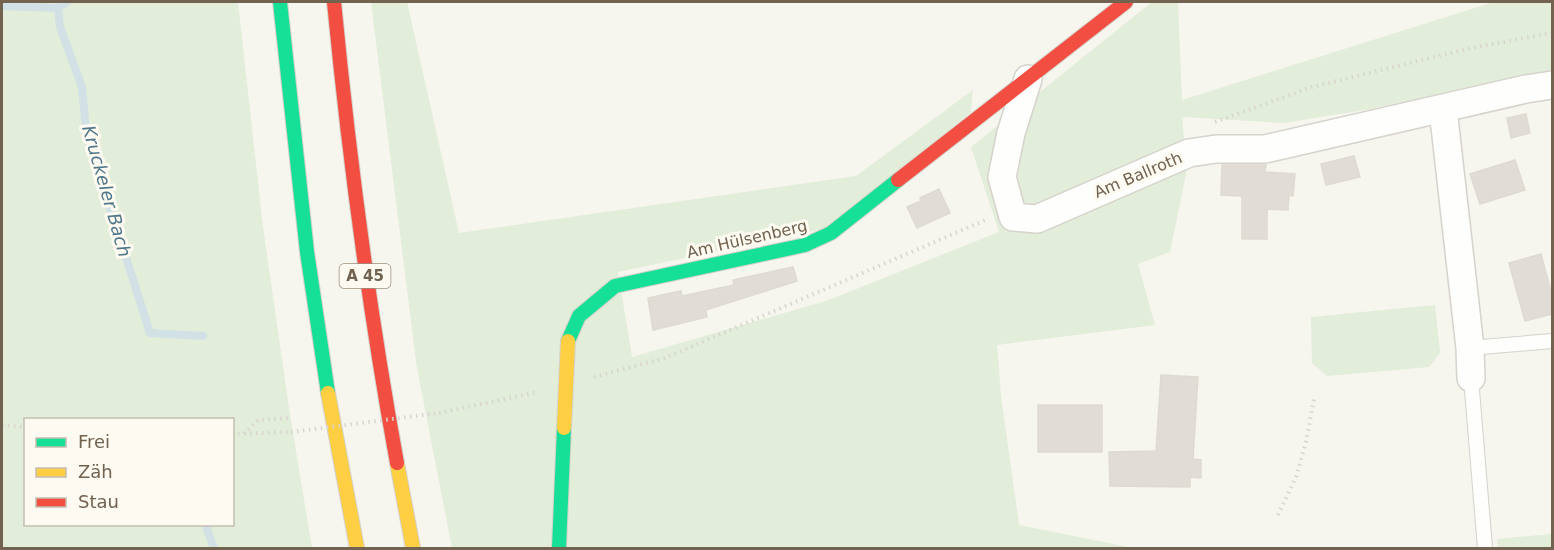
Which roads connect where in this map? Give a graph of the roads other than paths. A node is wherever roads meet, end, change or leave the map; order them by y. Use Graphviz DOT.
graph roads {
  1 [pos="280,2"];
  2 [pos="334,2"];
  3 [pos="1126,2"];
  4 [pos="1028,79"];
  5 [pos="1552,85"];
  6 [pos="1443,109"];
  7 [pos="1552,341"];
  8 [pos="1470,348"];
  9 [pos="1471,378"];
  10 [pos="357,549"];
  11 [pos="413,549"];
  12 [pos="559,549"];
  13 [pos="1485,549"];
  1 -- 10 [label="main road"];
  2 -- 11 [label="main road, A 45"];
  3 -- 4 [label="main road, Am Hülsenberg"];
  4 -- 6 [label="street, Am Ballroth"];
  4 -- 12 [label="main road, Am Hülsenberg, bridge"];
  5 -- 6 [label="street, Am Ballroth"];
  6 -- 8 [label="street"];
  7 -- 8 [label="lane"];
  8 -- 9 [label="street"];
  9 -- 13 [label="lane"];
}
